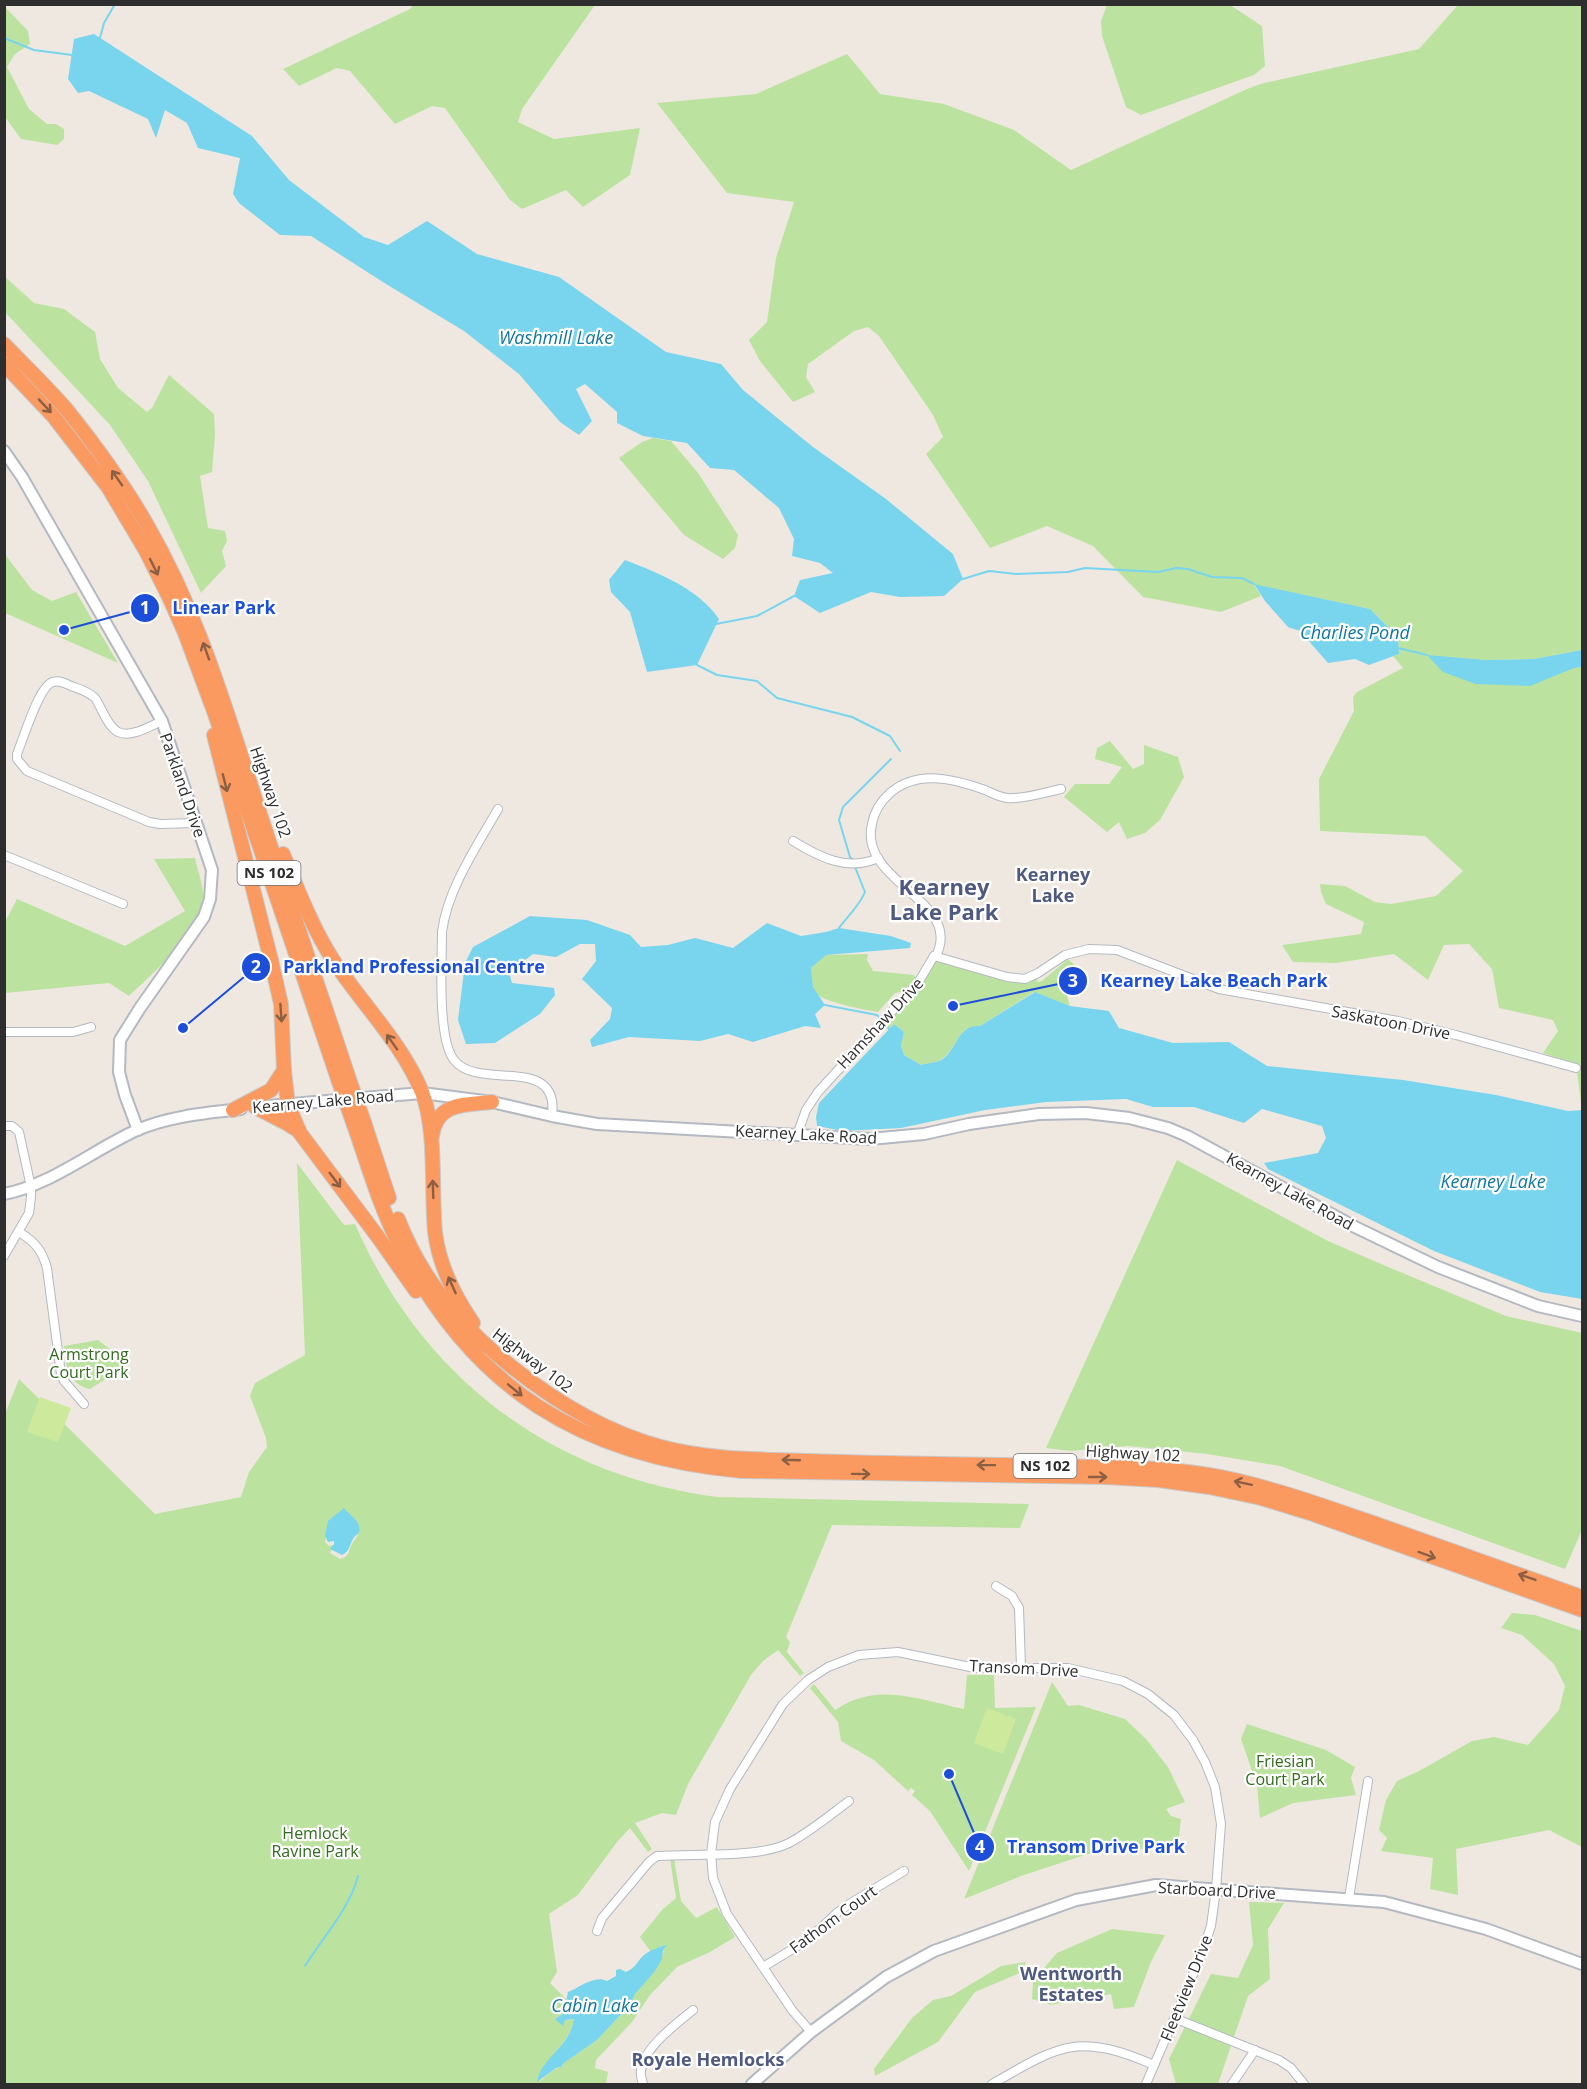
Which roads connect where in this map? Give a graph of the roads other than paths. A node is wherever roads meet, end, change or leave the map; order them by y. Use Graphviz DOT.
graph roads {
  1 [pos="4,344"];
  2 [pos="4,364"];
  3 [pos="4,451"];
  4 [pos="196,665"];
  5 [pos="225,706"];
  6 [pos="162,721"];
  7 [pos="1061,789"];
  8 [pos="498,809"];
  9 [pos="196,823"];
  10 [pos="793,841"];
  11 [pos="4,855"];
  12 [pos="878,858"];
  13 [pos="123,904"];
  14 [pos="934,956"];
  15 [pos="91,1027"];
  16 [pos="4,1032"];
  17 [pos="1576,1068"];
  18 [pos="284,1070"];
  19 [pos="344,1080"];
  20 [pos="422,1093"];
  21 [pos="492,1102"];
  22 [pos="288,1104"];
  23 [pos="255,1107"];
  24 [pos="233,1110"];
  25 [pos="552,1116"];
  26 [pos="359,1124"];
  27 [pos="4,1126"];
  28 [pos="138,1130"];
  29 [pos="300,1133"];
  30 [pos="797,1135"];
  31 [pos="430,1144"];
  32 [pos="31,1187"];
  33 [pos="4,1194"];
  34 [pos="19,1232"];
  35 [pos="4,1256"];
  36 [pos="1582,1316"];
  37 [pos="471,1352"];
  38 [pos="510,1366"];
  39 [pos="84,1404"];
  40 [pos="996,1586"];
  41 [pos="1582,1597"];
  42 [pos="1582,1610"];
  43 [pos="1021,1667"];
  44 [pos="1368,1781"];
  45 [pos="849,1801"];
  46 [pos="711,1854"];
  47 [pos="904,1871"];
  48 [pos="1216,1889"];
  49 [pos="1348,1898"];
  50 [pos="597,1931"];
  51 [pos="1582,1964"];
  52 [pos="764,1967"];
  53 [pos="693,2010"];
  54 [pos="1174,2018"];
  55 [pos="811,2032"];
  56 [pos="1255,2050"];
  57 [pos="1154,2065"];
  58 [pos="643,2085"];
  59 [pos="752,2085"];
  60 [pos="992,2085"];
  61 [pos="1146,2085"];
  62 [pos="1232,2085"];
  63 [pos="1304,2085"];
  5 -- 1 [label="highway, Highway 102 / NS 102, one-way"];
  2 -- 4 [label="highway, Highway 102 / NS 102, one-way"];
  3 -- 6 [label="street, Parkland Drive"];
  4 -- 18 [label="highway, one-way"];
  4 -- 19 [label="highway, Highway 102 / NS 102"];
  5 -- 19 [label="highway, Highway 102 / NS 102"];
  20 -- 5 [label="highway, one-way"];
  6 -- 9 [label="street, Parkland Drive"];
  6 -- 9 [label="street"];
  7 -- 12 [label="street, Hamshaw Drive"];
  8 -- 25 [label="street"];
  9 -- 28 [label="street, Parkland Drive"];
  10 -- 12 [label="street"];
  11 -- 13 [label="street"];
  12 -- 14 [label="street, Hamshaw Drive"];
  14 -- 17 [label="street, Saskatoon Drive"];
  14 -- 30 [label="street, Hamshaw Drive"];
  15 -- 16 [label="street"];
  18 -- 22 [label="highway"];
  18 -- 24 [label="highway"];
  19 -- 26 [label="highway, Highway 102 / NS 102, bridge"];
  20 -- 21 [label="street, Kearney Lake Road"];
  20 -- 22 [label="street, Kearney Lake Road"];
  20 -- 31 [label="highway"];
  21 -- 25 [label="street, Kearney Lake Road"];
  21 -- 31 [label="highway"];
  22 -- 23 [label="street, Kearney Lake Road"];
  22 -- 29 [label="highway"];
  23 -- 24 [label="street, Kearney Lake Road"];
  23 -- 29 [label="highway"];
  24 -- 28 [label="street, Kearney Lake Road"];
  25 -- 30 [label="street, Kearney Lake Road"];
  26 -- 37 [label="highway, Highway 102 / NS 102"];
  26 -- 38 [label="highway, Highway 102 / NS 102"];
  27 -- 32 [label="street"];
  28 -- 32 [label="street, Kearney Lake Road"];
  29 -- 37 [label="highway, one-way"];
  30 -- 36 [label="street, Kearney Lake Road"];
  38 -- 31 [label="highway, one-way"];
  32 -- 33 [label="street, Kearney Lake Road"];
  32 -- 34 [label="street"];
  34 -- 35 [label="street"];
  34 -- 39 [label="street"];
  37 -- 42 [label="highway, Highway 102 / NS 102, one-way"];
  41 -- 38 [label="highway, Highway 102 / NS 102, one-way"];
  40 -- 43 [label="street"];
  43 -- 46 [label="street, Transom Drive"];
  43 -- 48 [label="street, Transom Drive"];
  44 -- 49 [label="street"];
  45 -- 46 [label="street"];
  46 -- 50 [label="street"];
  46 -- 52 [label="street, Transom Drive"];
  47 -- 52 [label="street, Fathom Court"];
  48 -- 49 [label="street, Starboard Drive"];
  48 -- 54 [label="street, Fleetview Drive"];
  48 -- 55 [label="street, Starboard Drive"];
  49 -- 51 [label="street, Starboard Drive"];
  52 -- 55 [label="street, Transom Drive"];
  53 -- 58 [label="street"];
  54 -- 56 [label="street"];
  54 -- 57 [label="street, Fleetview Drive"];
  55 -- 59 [label="street, Starboard Drive"];
  56 -- 62 [label="street"];
  56 -- 63 [label="street"];
  57 -- 60 [label="street"];
  57 -- 61 [label="street, Fleetview Drive"];
}
